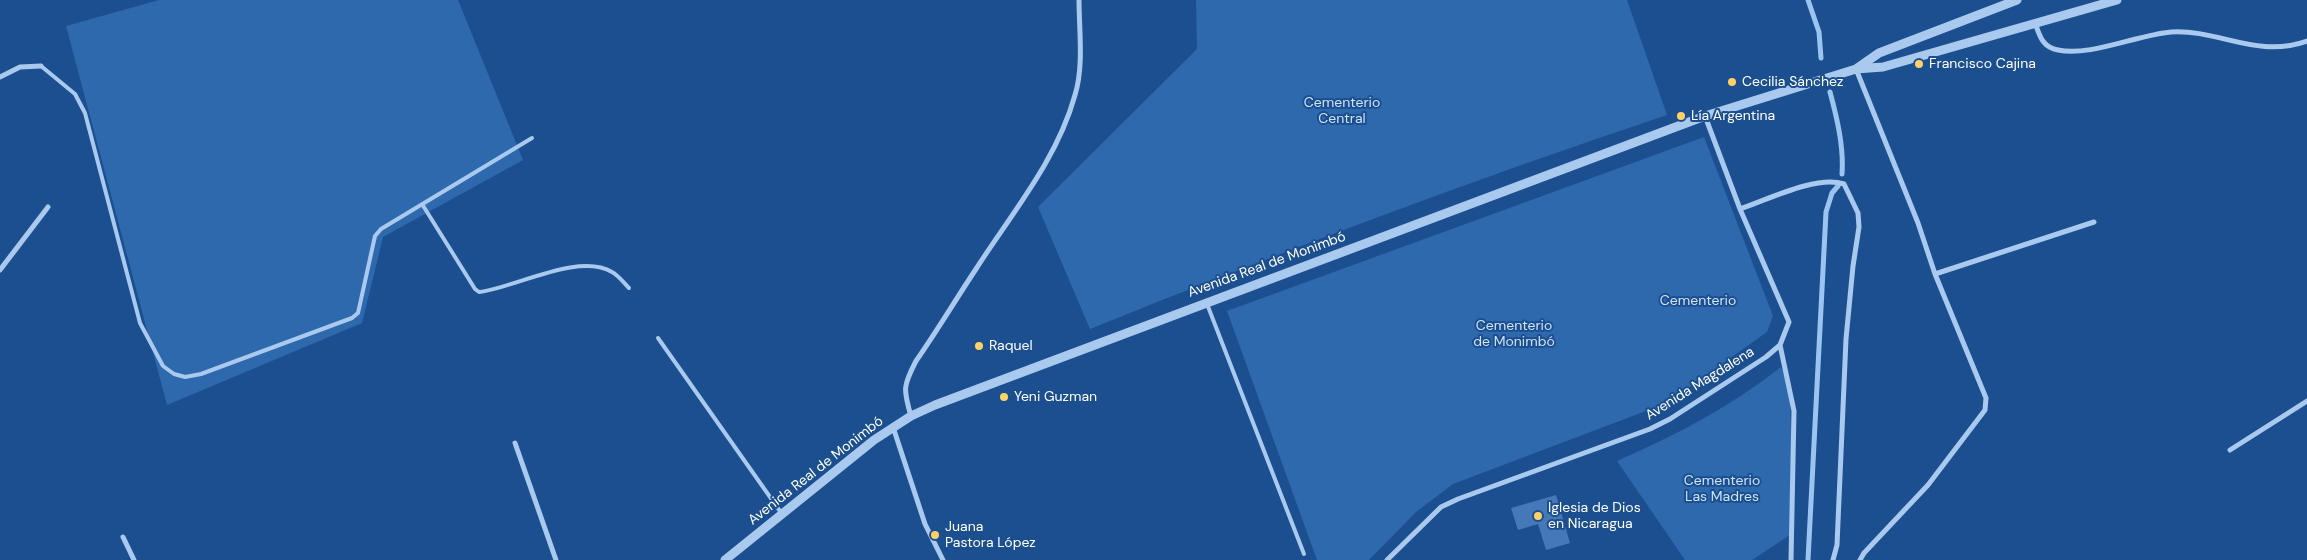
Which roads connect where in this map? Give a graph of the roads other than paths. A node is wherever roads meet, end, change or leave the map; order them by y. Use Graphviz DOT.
graph roads {
  1 [pos="1079,0"];
  2 [pos="2017,0"];
  3 [pos="2117,0"];
  4 [pos="2035,22"];
  5 [pos="2307,41"];
  6 [pos="40,66"];
  7 [pos="1856,69"];
  8 [pos="0,77"];
  9 [pos="1705,116"];
  10 [pos="532,138"];
  11 [pos="422,204"];
  12 [pos="48,207"];
  13 [pos="1740,210"];
  14 [pos="2094,222"];
  15 [pos="0,270"];
  16 [pos="1935,274"];
  17 [pos="629,288"];
  18 [pos="1206,302"];
  19 [pos="658,338"];
  20 [pos="1780,345"];
  21 [pos="2307,401"];
  22 [pos="911,416"];
  23 [pos="893,427"];
  24 [pos="515,443"];
  25 [pos="2230,450"];
  26 [pos="782,514"];
  27 [pos="123,537"];
  28 [pos="1304,554"];
  29 [pos="134,560"];
  30 [pos="556,560"];
  31 [pos="726,560"];
  32 [pos="943,560"];
  33 [pos="1387,560"];
  34 [pos="1791,560"];
  35 [pos="1833,560"];
  36 [pos="1860,560"];
  1 -- 22 [label="street"];
  2 -- 7 [label="street, Avenida Real de Monimbó"];
  3 -- 4 [label="street, Avenida Real de Monimbó"];
  4 -- 5 [label="street"];
  4 -- 7 [label="street, Avenida Real de Monimbó"];
  6 -- 8 [label="street"];
  6 -- 11 [label="lane"];
  7 -- 9 [label="street, Avenida Real de Monimbó"];
  7 -- 16 [label="street"];
  9 -- 13 [label="street"];
  9 -- 18 [label="street, Avenida Real de Monimbó"];
  10 -- 11 [label="lane"];
  11 -- 17 [label="lane"];
  12 -- 15 [label="street"];
  13 -- 20 [label="street"];
  13 -- 35 [label="street"];
  14 -- 16 [label="street"];
  16 -- 36 [label="street"];
  18 -- 22 [label="street, Avenida Real de Monimbó"];
  18 -- 28 [label="lane"];
  19 -- 26 [label="lane"];
  20 -- 33 [label="street, Avenida Magdalena"];
  20 -- 34 [label="street"];
  21 -- 25 [label="street"];
  22 -- 23 [label="street, Avenida Real de Monimbó"];
  23 -- 26 [label="street, Avenida Real de Monimbó"];
  23 -- 32 [label="street"];
  24 -- 30 [label="street"];
  26 -- 31 [label="street, Avenida Real de Monimbó"];
  27 -- 29 [label="street"];
}
